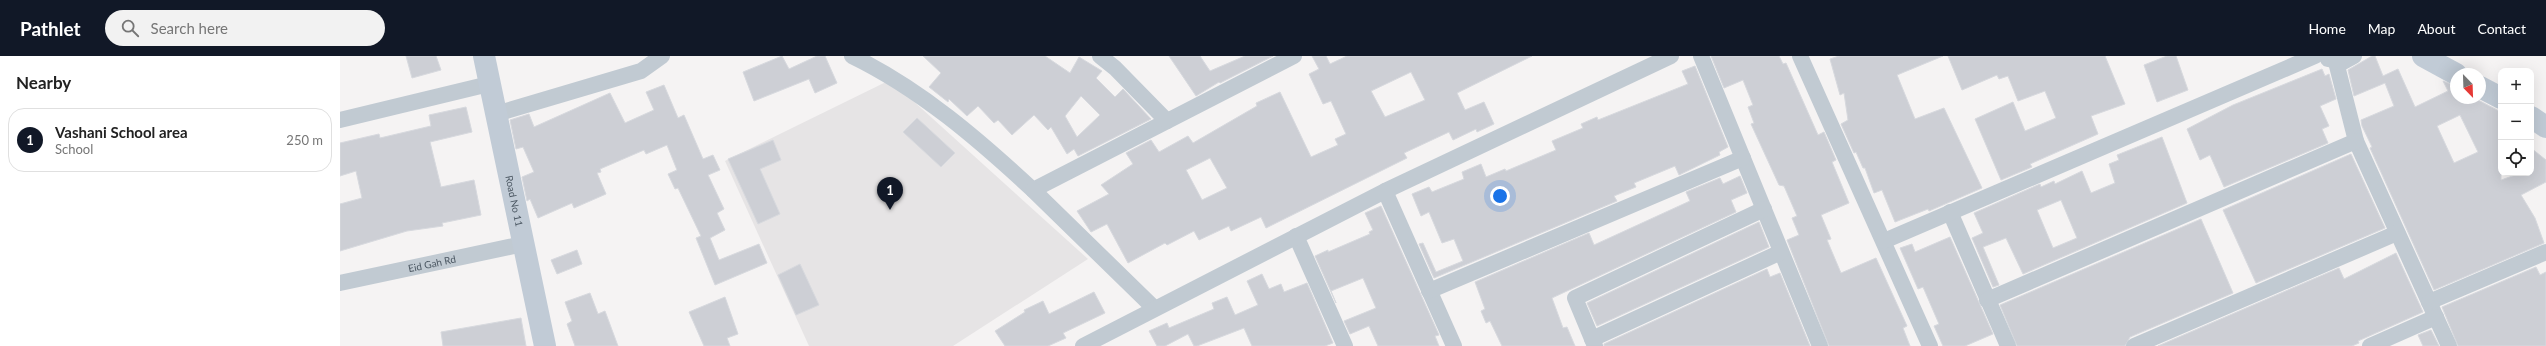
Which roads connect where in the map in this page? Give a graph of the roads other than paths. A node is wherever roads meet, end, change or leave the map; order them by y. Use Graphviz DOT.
graph roads {
  1 [pos="484,56"];
  2 [pos="662,56"];
  3 [pos="852,56"];
  4 [pos="1100,56"];
  5 [pos="1294,56"];
  6 [pos="1671,56"];
  7 [pos="1701,56"];
  8 [pos="1800,56"];
  9 [pos="2315,56"];
  10 [pos="2354,56"];
  11 [pos="2423,56"];
  12 [pos="2331,59"];
  13 [pos="2450,71"];
  14 [pos="489,84"];
  15 [pos="2486,90"];
  16 [pos="2498,96"];
  17 [pos="496,114"];
  18 [pos="2534,119"];
  19 [pos="340,120"];
  20 [pos="1167,121"];
  21 [pos="2546,127"];
  22 [pos="2356,141"];
  23 [pos="1743,158"];
  24 [pos="1033,190"];
  25 [pos="1384,191"];
  26 [pos="1764,209"];
  27 [pos="1950,212"];
  28 [pos="2397,233"];
  29 [pos="1296,236"];
  30 [pos="1884,241"];
  31 [pos="523,244"];
  32 [pos="1781,252"];
  33 [pos="2546,252"];
  34 [pos="340,283"];
  35 [pos="1429,291"];
  36 [pos="1987,300"];
  37 [pos="2429,302"];
  38 [pos="1154,308"];
  39 [pos="2436,317"];
  40 [pos="1593,342"];
  41 [pos="1816,345"];
  42 [pos="546,346"];
  43 [pos="1083,346"];
  44 [pos="1345,346"];
  45 [pos="1454,346"];
  46 [pos="1930,346"];
  47 [pos="2008,346"];
  48 [pos="2134,346"];
  49 [pos="2370,346"];
  50 [pos="2449,346"];
  1 -- 14 [label="street, Road No 11"];
  2 -- 17 [label="street"];
  3 -- 24 [label="street"];
  4 -- 20 [label="street"];
  5 -- 20 [label="street"];
  6 -- 25 [label="street"];
  7 -- 23 [label="street"];
  8 -- 30 [label="street"];
  9 -- 27 [label="street"];
  10 -- 12 [label="street"];
  11 -- 13 [label="street"];
  12 -- 22 [label="street"];
  14 -- 17 [label="street, Road No 11"];
  14 -- 19 [label="street"];
  15 -- 16 [label="street"];
  17 -- 31 [label="street, Road No 11"];
  18 -- 21 [label="street"];
  20 -- 24 [label="street"];
  22 -- 28 [label="street"];
  22 -- 36 [label="street"];
  23 -- 26 [label="street"];
  23 -- 35 [label="street"];
  24 -- 38 [label="street"];
  25 -- 29 [label="street"];
  25 -- 35 [label="street"];
  26 -- 32 [label="street"];
  26 -- 40 [label="street"];
  27 -- 30 [label="street"];
  27 -- 36 [label="street"];
  28 -- 37 [label="street"];
  28 -- 48 [label="street"];
  29 -- 38 [label="street"];
  29 -- 44 [label="street"];
  30 -- 46 [label="street"];
  31 -- 34 [label="street, Eid Gah Rd"];
  31 -- 42 [label="street, Road No 11"];
  32 -- 40 [label="street"];
  32 -- 41 [label="street"];
  33 -- 37 [label="street"];
  35 -- 45 [label="street"];
  36 -- 47 [label="street"];
  37 -- 39 [label="street"];
  38 -- 43 [label="street"];
  39 -- 49 [label="street"];
  39 -- 50 [label="street"];
}
